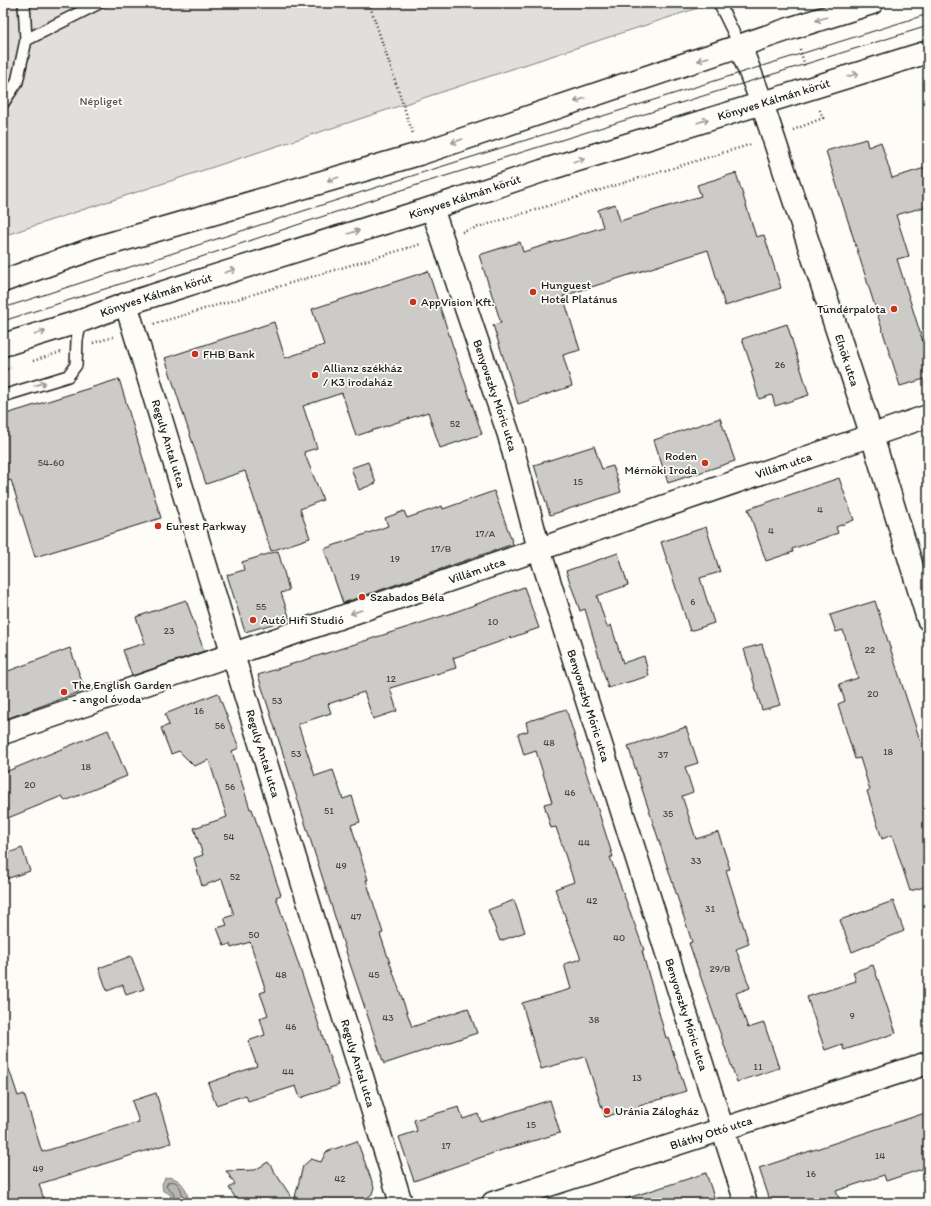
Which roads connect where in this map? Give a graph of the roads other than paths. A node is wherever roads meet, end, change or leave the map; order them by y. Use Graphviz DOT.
graph roads {
  1 [pos="24,3"];
  2 [pos="99,3"];
  3 [pos="719,3"];
  4 [pos="872,3"];
  5 [pos="26,40"];
  6 [pos="740,46"];
  7 [pos="928,52"];
  8 [pos="3,103"];
  9 [pos="762,103"];
  10 [pos="432,208"];
  11 [pos="3,281"];
  12 [pos="126,304"];
  13 [pos="81,321"];
  14 [pos="3,345"];
  15 [pos="3,396"];
  16 [pos="928,416"];
  17 [pos="872,436"];
  18 [pos="539,549"];
  19 [pos="928,619"];
  20 [pos="232,654"];
  21 [pos="3,733"];
  22 [pos="928,1063"];
  23 [pos="723,1129"];
  24 [pos="402,1203"];
  25 [pos="493,1203"];
  26 [pos="746,1203"];
  1 -- 5 [label="lane"];
  2 -- 5 [label="lane"];
  3 -- 6 [label="lane"];
  4 -- 6 [label="street, one-way"];
  5 -- 8 [label="lane"];
  6 -- 9 [label="street, Elnök utca"];
  6 -- 11 [label="street, one-way"];
  9 -- 7 [label="street, Könyves Kálmán körút, one-way"];
  10 -- 9 [label="street, Könyves Kálmán körút, one-way"];
  9 -- 17 [label="street, Elnök utca"];
  12 -- 10 [label="street, Könyves Kálmán körút, one-way"];
  10 -- 18 [label="street, Benyovszky Móric utca"];
  12 -- 13 [label="street, Könyves Kálmán körút"];
  12 -- 20 [label="street, Reguly Antal utca"];
  14 -- 13 [label="street, Könyves Kálmán körút, one-way"];
  15 -- 13 [label="lane, one-way"];
  16 -- 17 [label="street, Villám utca"];
  17 -- 18 [label="street, Villám utca"];
  17 -- 19 [label="street, Elnök utca"];
  18 -- 20 [label="street, Villám utca, one-way"];
  18 -- 23 [label="street, Benyovszky Móric utca"];
  20 -- 21 [label="street, Villám utca"];
  20 -- 24 [label="street, Reguly Antal utca"];
  22 -- 23 [label="street, Bláthy Ottó utca"];
  23 -- 25 [label="street, Bláthy Ottó utca"];
  23 -- 26 [label="street, Benyovszky Móric utca"];
}
